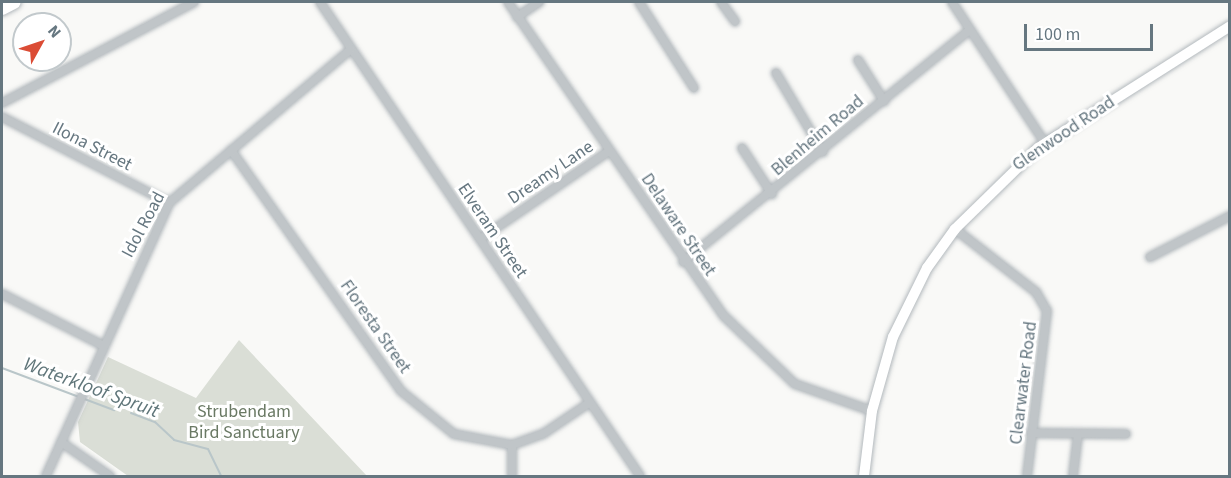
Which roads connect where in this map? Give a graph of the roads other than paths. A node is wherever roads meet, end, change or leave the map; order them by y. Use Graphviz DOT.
graph roads {
  1 [pos="14,2"];
  2 [pos="194,2"];
  3 [pos="320,2"];
  4 [pos="508,2"];
  5 [pos="539,2"];
  6 [pos="639,2"];
  7 [pos="722,2"];
  8 [pos="952,2"];
  9 [pos="2,8"];
  10 [pos="517,17"];
  11 [pos="735,21"];
  12 [pos="1230,26"];
  13 [pos="970,30"];
  14 [pos="351,49"];
  15 [pos="858,60"];
  16 [pos="777,73"];
  17 [pos="694,88"];
  18 [pos="884,101"];
  19 [pos="2,103"];
  20 [pos="2,117"];
  21 [pos="1045,143"];
  22 [pos="741,148"];
  23 [pos="231,150"];
  24 [pos="609,151"];
  25 [pos="823,152"];
  26 [pos="772,194"];
  27 [pos="169,203"];
  28 [pos="1230,216"];
  29 [pos="955,229"];
  30 [pos="480,239"];
  31 [pos="1150,257"];
  32 [pos="683,262"];
  33 [pos="2,294"];
  34 [pos="104,346"];
  35 [pos="590,402"];
  36 [pos="872,411"];
  37 [pos="1031,433"];
  38 [pos="1078,434"];
  39 [pos="1126,434"];
  40 [pos="61,442"];
  41 [pos="512,445"];
  42 [pos="46,477"];
  43 [pos="110,477"];
  44 [pos="512,477"];
  45 [pos="640,477"];
  46 [pos="864,477"];
  47 [pos="1028,477"];
  48 [pos="1073,477"];
  1 -- 9 [label="highway"];
  2 -- 19 [label="street"];
  3 -- 14 [label="street, Elveram Street"];
  4 -- 10 [label="street, Delaware Street"];
  5 -- 10 [label="street"];
  6 -- 17 [label="street"];
  7 -- 11 [label="street"];
  8 -- 13 [label="street"];
  10 -- 24 [label="street, Delaware Street"];
  12 -- 21 [label="street, Glenwood Road"];
  13 -- 18 [label="street, Blenheim Road"];
  13 -- 21 [label="street"];
  14 -- 23 [label="street, Idol Road"];
  14 -- 30 [label="street, Elveram Street"];
  15 -- 18 [label="street"];
  16 -- 25 [label="street"];
  18 -- 25 [label="street, Blenheim Road"];
  20 -- 27 [label="street, Ilona Street"];
  21 -- 29 [label="street, Glenwood Road"];
  22 -- 26 [label="street"];
  23 -- 27 [label="street, Idol Road"];
  23 -- 41 [label="street, Floresta Street"];
  24 -- 30 [label="street, Dreamy Lane"];
  24 -- 32 [label="street, Delaware Street"];
  25 -- 26 [label="street, Blenheim Road"];
  26 -- 32 [label="street, Blenheim Road"];
  27 -- 34 [label="street, Idol Road"];
  28 -- 31 [label="street"];
  29 -- 36 [label="street, Glenwood Road"];
  29 -- 37 [label="street, Clearwater Road"];
  30 -- 35 [label="street, Elveram Street"];
  32 -- 36 [label="street, Delaware Street"];
  33 -- 34 [label="street"];
  34 -- 40 [label="street, Idol Road"];
  35 -- 41 [label="street"];
  35 -- 45 [label="street, Elveram Street"];
  36 -- 46 [label="street, Glenwood Road"];
  37 -- 38 [label="street"];
  37 -- 47 [label="street, Clearwater Road"];
  38 -- 39 [label="street"];
  38 -- 48 [label="street"];
  40 -- 42 [label="street, Idol Road"];
  40 -- 43 [label="street"];
  41 -- 44 [label="street"];
}
